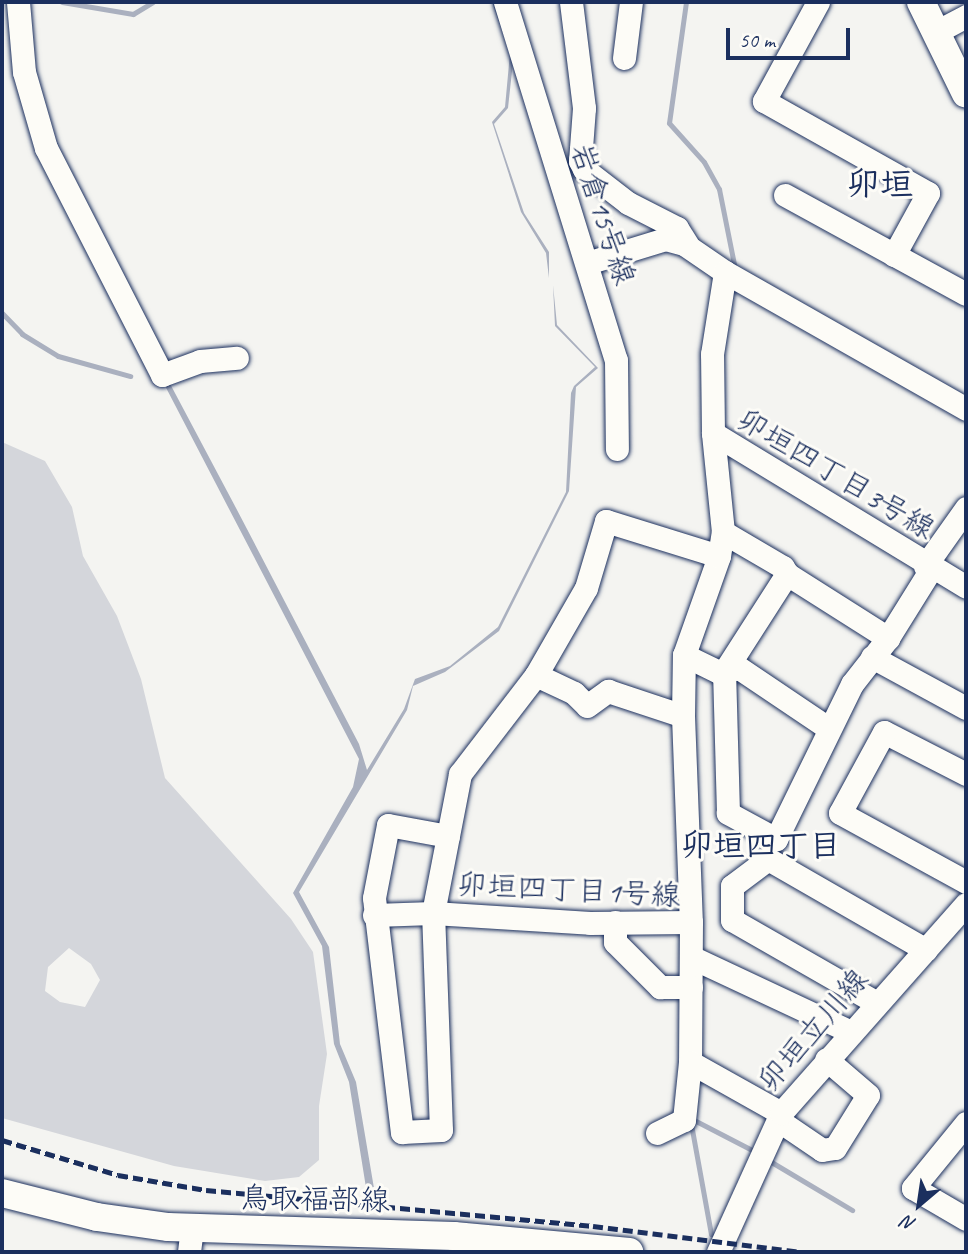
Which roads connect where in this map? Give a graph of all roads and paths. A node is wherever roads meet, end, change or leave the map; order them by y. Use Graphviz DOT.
graph roads {
  1 [pos="18,2"];
  2 [pos="505,2"];
  3 [pos="571,2"];
  4 [pos="631,2"];
  5 [pos="818,2"];
  6 [pos="921,2"];
  7 [pos="966,16"];
  8 [pos="936,32"];
  9 [pos="11,36"];
  10 [pos="624,58"];
  11 [pos="966,94"];
  12 [pos="580,161"];
  13 [pos="554,167"];
  14 [pos="785,195"];
  15 [pos="688,247"];
  16 [pos="894,255"];
  17 [pos="587,263"];
  18 [pos="725,272"];
  19 [pos="966,294"];
  20 [pos="237,358"];
  21 [pos="966,409"];
  22 [pos="713,433"];
  23 [pos="617,449"];
  24 [pos="966,508"];
  25 [pos="723,532"];
  26 [pos="719,556"];
  27 [pos="928,567"];
  28 [pos="787,574"];
  29 [pos="966,587"];
  30 [pos="888,638"];
  31 [pos="684,655"];
  32 [pos="872,657"];
  33 [pos="724,672"];
  34 [pos="536,676"];
  35 [pos="966,708"];
  36 [pos="683,716"];
  37 [pos="828,728"];
  38 [pos="966,775"];
  39 [pos="448,836"];
  40 [pos="772,849"];
  41 [pos="966,882"];
  42 [pos="966,904"];
  43 [pos="433,913"];
  44 [pos="374,915"];
  45 [pos="615,922"];
  46 [pos="691,922"];
  47 [pos="926,950"];
  48 [pos="691,957"];
  49 [pos="691,987"];
  50 [pos="877,1003"];
  51 [pos="851,1032"];
  52 [pos="826,1059"];
  53 [pos="690,1062"];
  54 [pos="780,1116"];
  55 [pos="966,1123"];
  56 [pos="657,1133"];
  57 [pos="2,1193"];
  58 [pos="966,1219"];
  59 [pos="191,1240"];
  60 [pos="629,1252"];
  61 [pos="718,1252"];
  1 -- 9 [label="street"];
  2 -- 13 [label="street, 岩倉15号線"];
  3 -- 12 [label="street"];
  4 -- 10 [label="street"];
  5 -- 16 [label="street"];
  6 -- 8 [label="main road"];
  7 -- 8 [label="street"];
  8 -- 11 [label="main road"];
  9 -- 20 [label="street"];
  12 -- 13 [label="street"];
  12 -- 15 [label="street"];
  13 -- 17 [label="street, 岩倉15号線"];
  14 -- 16 [label="street"];
  15 -- 17 [label="street"];
  15 -- 18 [label="street"];
  16 -- 19 [label="street"];
  17 -- 23 [label="street, 岩倉15号線"];
  18 -- 21 [label="street"];
  18 -- 22 [label="street"];
  22 -- 25 [label="street, 卯垣四丁目3号線"];
  22 -- 27 [label="street, 卯垣四丁目3号線"];
  24 -- 27 [label="street"];
  25 -- 26 [label="street, 卯垣四丁目3号線"];
  25 -- 28 [label="street"];
  26 -- 31 [label="street, 卯垣四丁目3号線"];
  26 -- 34 [label="street"];
  27 -- 29 [label="street, 卯垣四丁目3号線"];
  27 -- 30 [label="street"];
  28 -- 30 [label="street"];
  28 -- 33 [label="street"];
  30 -- 32 [label="street"];
  31 -- 33 [label="street"];
  31 -- 36 [label="street, 卯垣四丁目3号線"];
  32 -- 35 [label="street"];
  32 -- 37 [label="street"];
  33 -- 37 [label="street"];
  33 -- 40 [label="street"];
  34 -- 36 [label="street"];
  34 -- 39 [label="street"];
  36 -- 46 [label="street, 卯垣四丁目3号線"];
  37 -- 40 [label="street"];
  38 -- 41 [label="street"];
  39 -- 43 [label="street"];
  39 -- 44 [label="street"];
  40 -- 47 [label="street"];
  40 -- 50 [label="street"];
  42 -- 47 [label="street, 卯垣立川線"];
  43 -- 44 [label="street, 卯垣四丁目1号線"];
  43 -- 44 [label="street"];
  43 -- 45 [label="street, 卯垣四丁目1号線"];
  45 -- 46 [label="street, 卯垣四丁目1号線"];
  45 -- 49 [label="street"];
  46 -- 48 [label="street, 卯垣四丁目1号線"];
  47 -- 50 [label="street, 卯垣立川線"];
  48 -- 49 [label="street, 卯垣四丁目1号線"];
  48 -- 51 [label="street"];
  49 -- 53 [label="street, 卯垣四丁目1号線"];
  50 -- 51 [label="street, 卯垣立川線"];
  51 -- 52 [label="street, 卯垣立川線"];
  52 -- 54 [label="street, 卯垣立川線"];
  52 -- 54 [label="street"];
  53 -- 54 [label="street"];
  53 -- 56 [label="street, 卯垣四丁目1号線"];
  54 -- 61 [label="street, 卯垣立川線"];
  55 -- 58 [label="street"];
  57 -- 59 [label="main road, 鳥取福部線"];
  59 -- 60 [label="main road, 鳥取福部線"];
}
